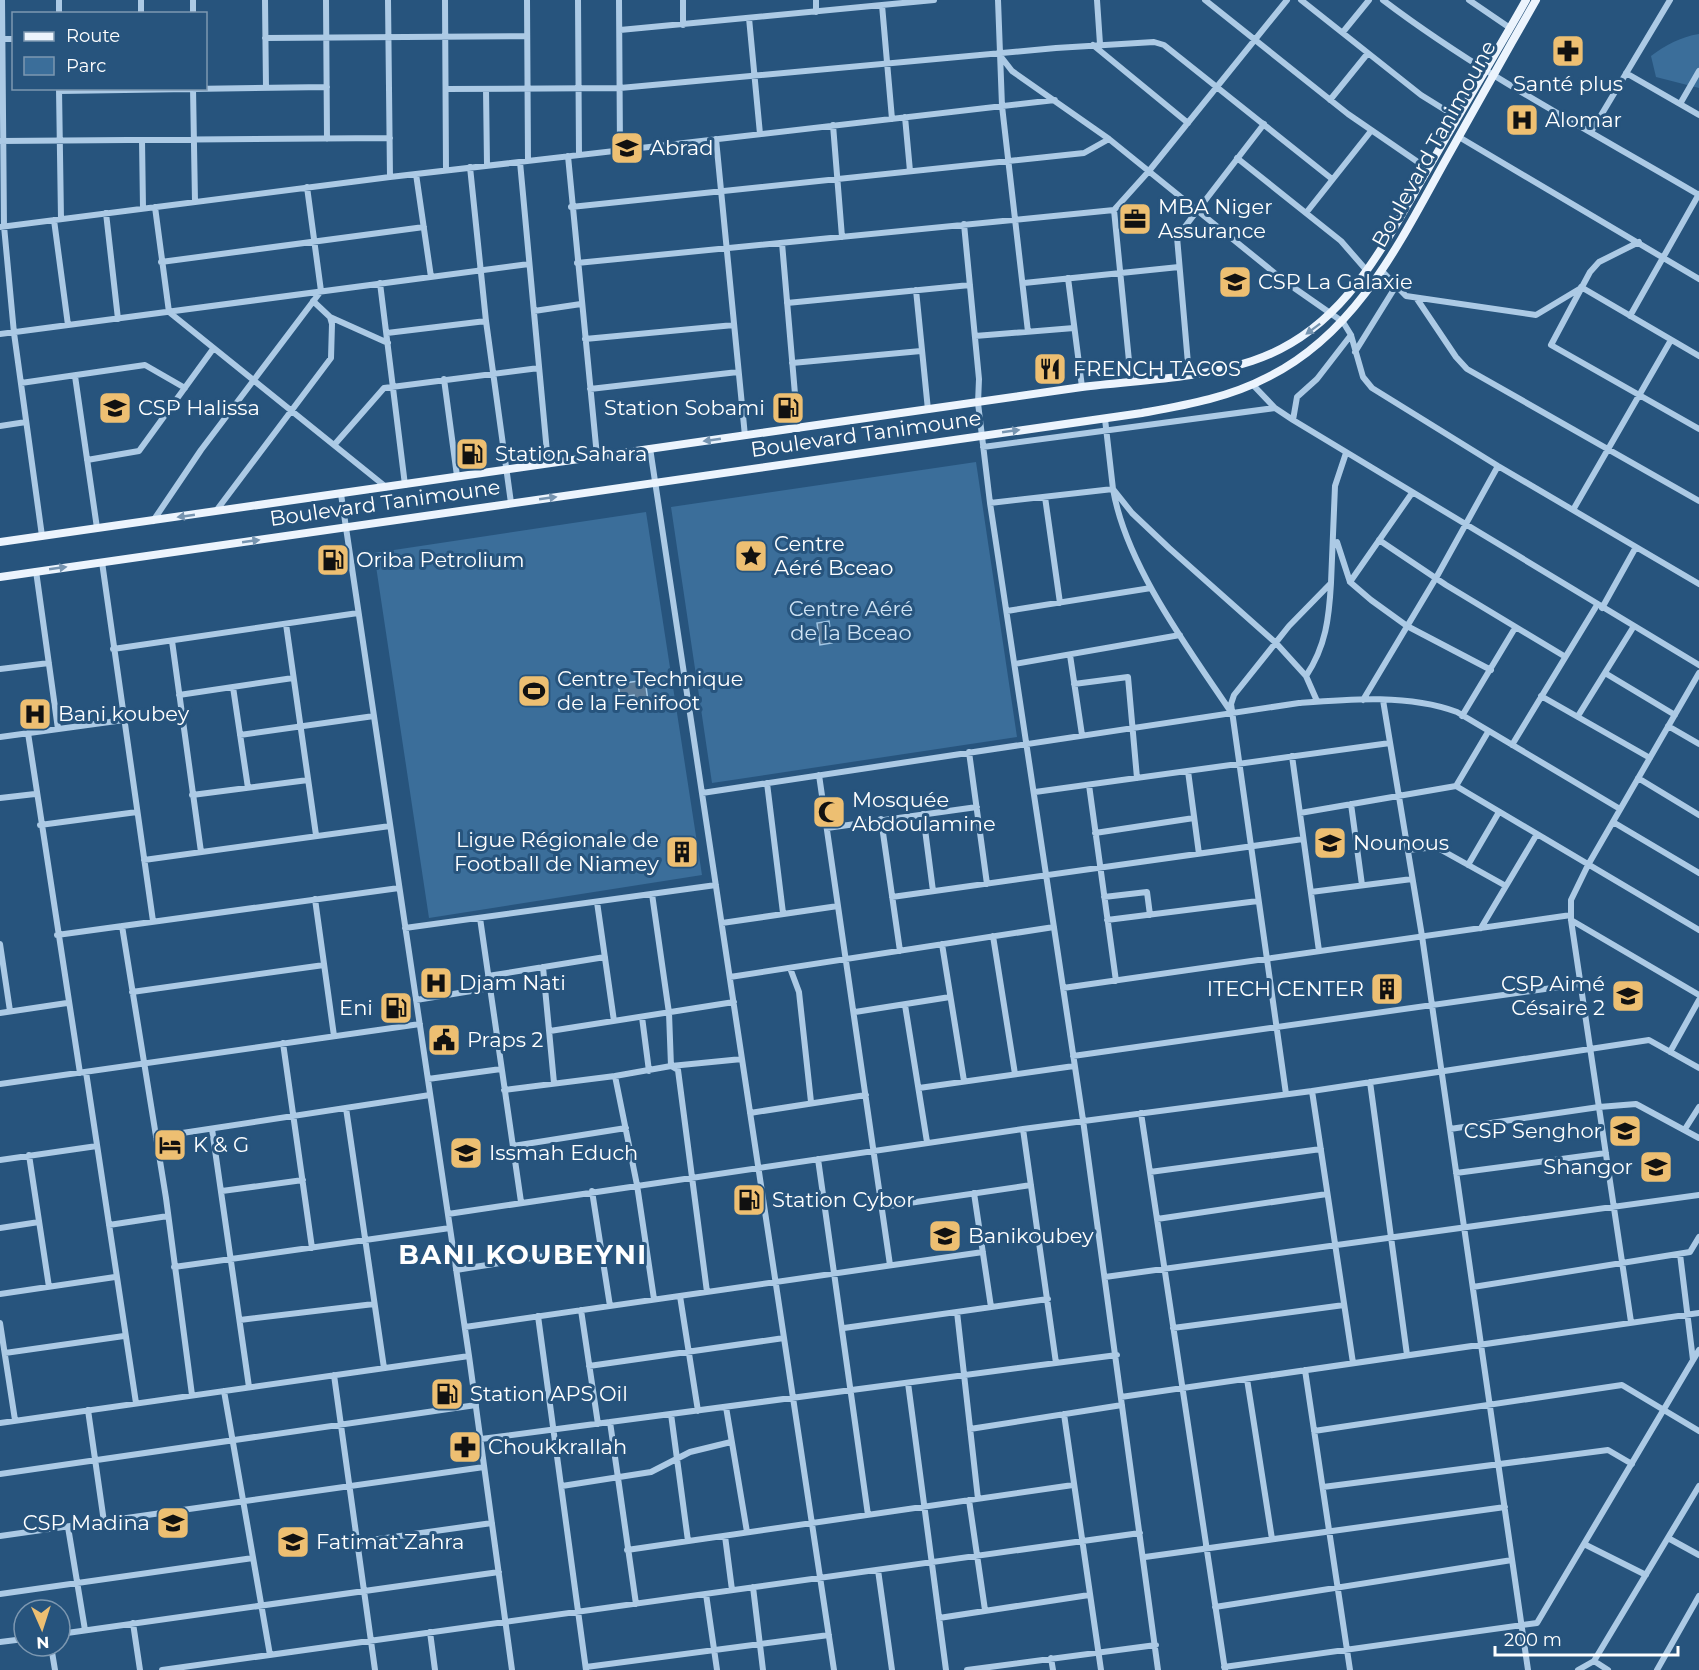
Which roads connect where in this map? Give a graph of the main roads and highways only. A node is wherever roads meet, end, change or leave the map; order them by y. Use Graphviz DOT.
graph roads {
  1 [pos="1526,0"];
  2 [pos="1536,0"];
  3 [pos="1489,72"];
  4 [pos="0,542"];
  5 [pos="0,577"];
  1 -- 3 [label="main road, Boulevard Tanimoune"];
  2 -- 3 [label="main road, Boulevard Tanimoune"];
  3 -- 4 [label="main road, Boulevard Tanimoune, one-way"];
  5 -- 3 [label="main road, Boulevard Tanimoune, one-way"];
}
